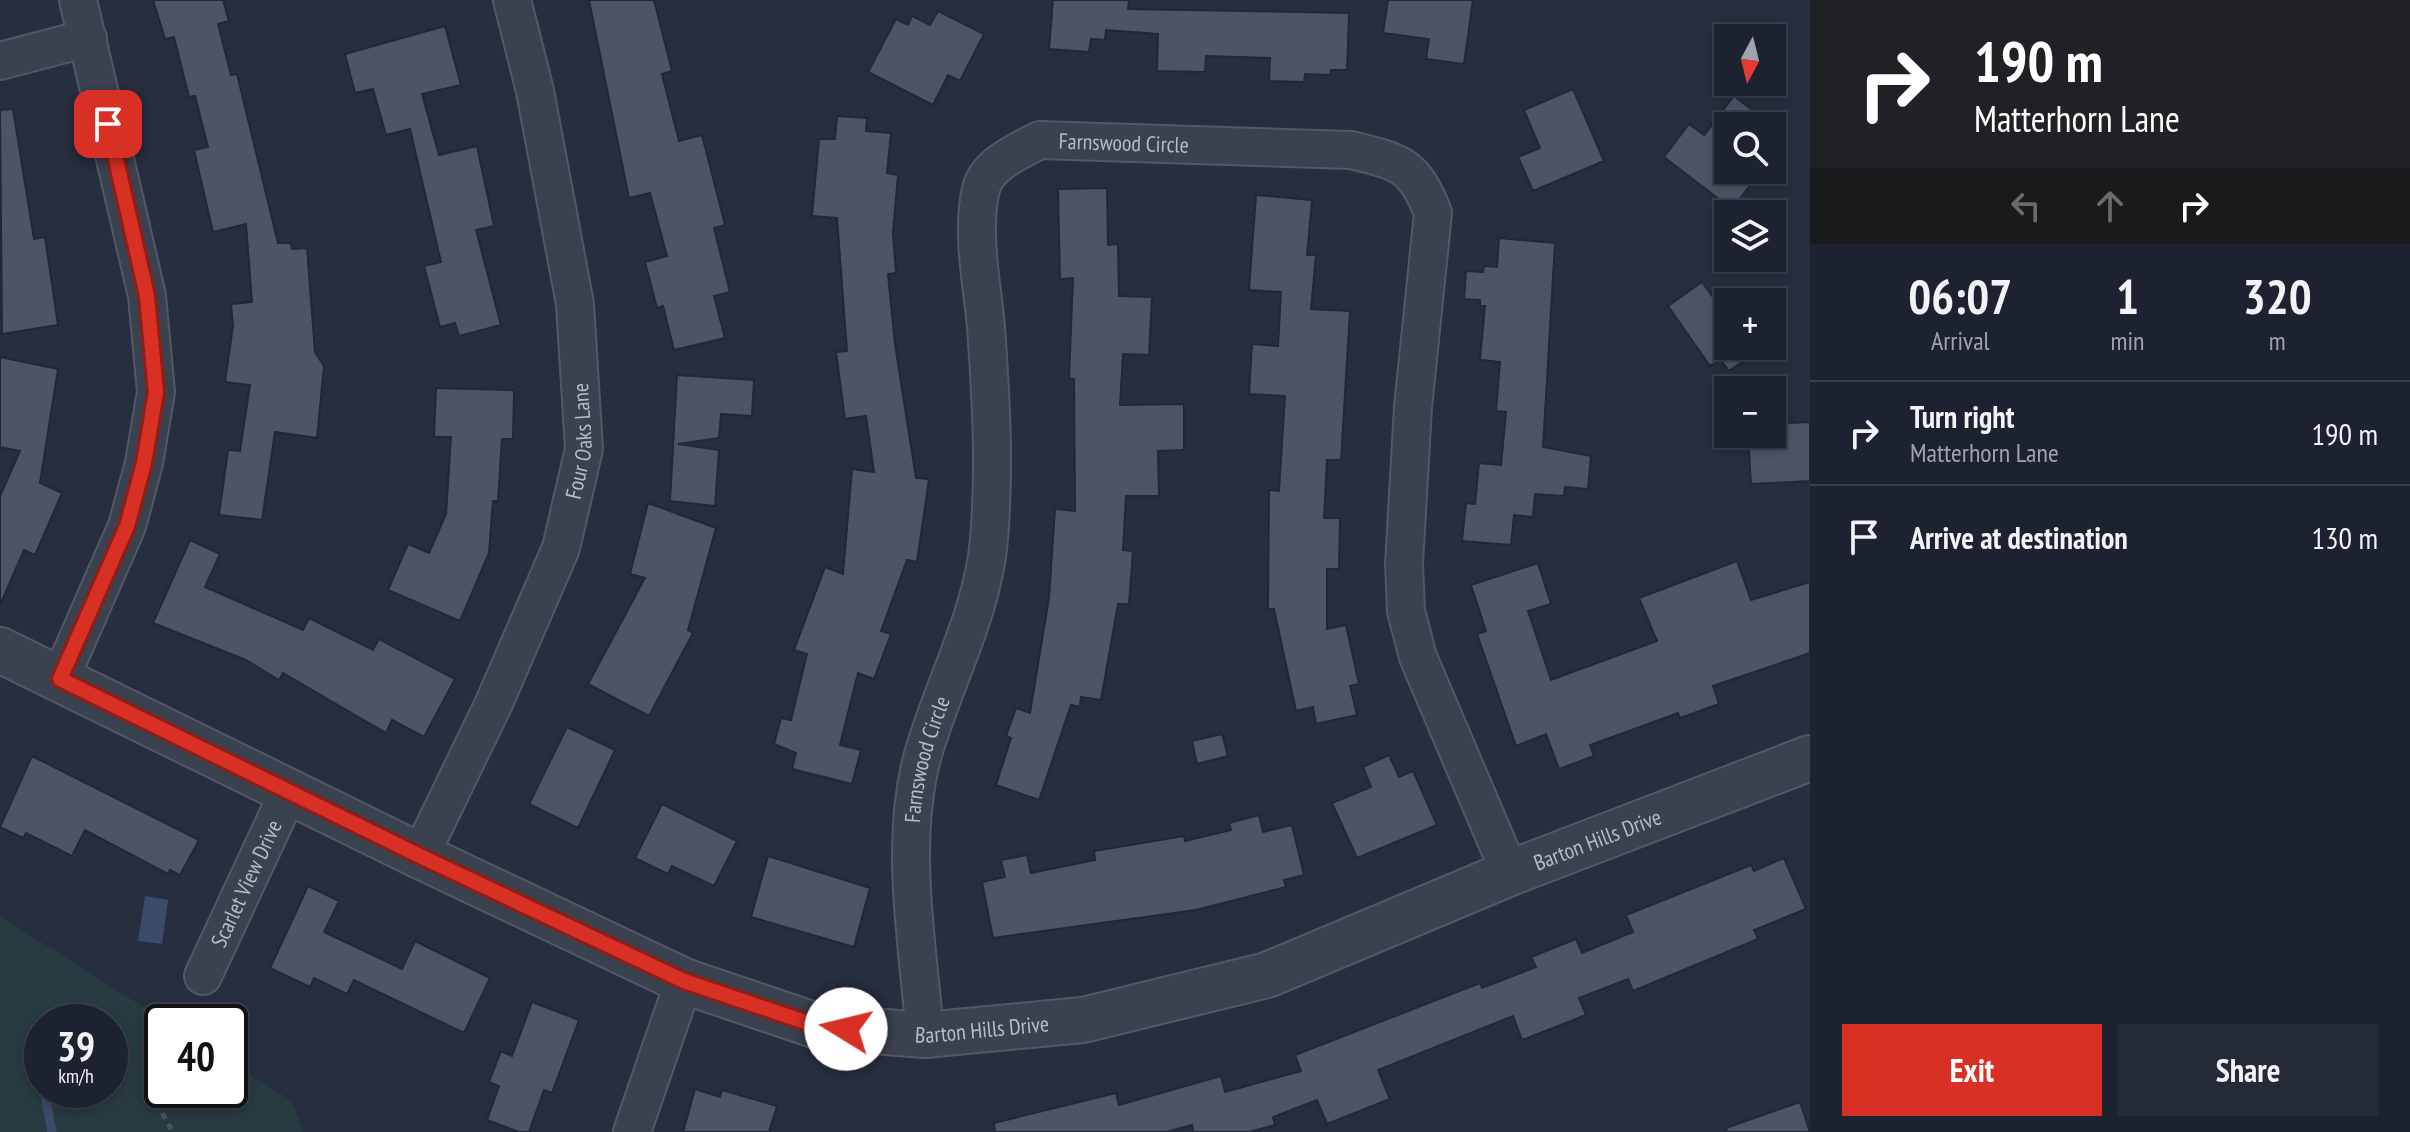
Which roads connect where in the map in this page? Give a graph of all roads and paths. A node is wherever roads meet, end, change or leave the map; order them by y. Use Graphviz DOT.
graph roads {
  1 [pos="78,0"];
  2 [pos="512,0"];
  3 [pos="88,38"];
  4 [pos="0,61"];
  5 [pos="0,650"];
  6 [pos="60,679"];
  7 [pos="1810,758"];
  8 [pos="289,791"];
  9 [pos="420,856"];
  10 [pos="1510,873"];
  11 [pos="203,976"];
  12 [pos="684,981"];
  13 [pos="925,1035"];
  14 [pos="163,1108"];
  15 [pos="173,1132"];
  16 [pos="632,1132"];
  1 -- 3 [label="street"];
  2 -- 9 [label="street, Four Oaks Lane"];
  3 -- 4 [label="street"];
  3 -- 6 [label="street"];
  5 -- 6 [label="street, Barton Hills Drive"];
  6 -- 8 [label="street, Barton Hills Drive"];
  7 -- 10 [label="street, Barton Hills Drive"];
  8 -- 9 [label="street, Barton Hills Drive"];
  8 -- 11 [label="street, Scarlet View Drive"];
  9 -- 12 [label="street, Barton Hills Drive"];
  10 -- 13 [label="street, Barton Hills Drive"];
  10 -- 13 [label="street, Farnswood Circle"];
  12 -- 13 [label="street, Barton Hills Drive"];
  12 -- 16 [label="street"];
  14 -- 15 [label="path"];
}
